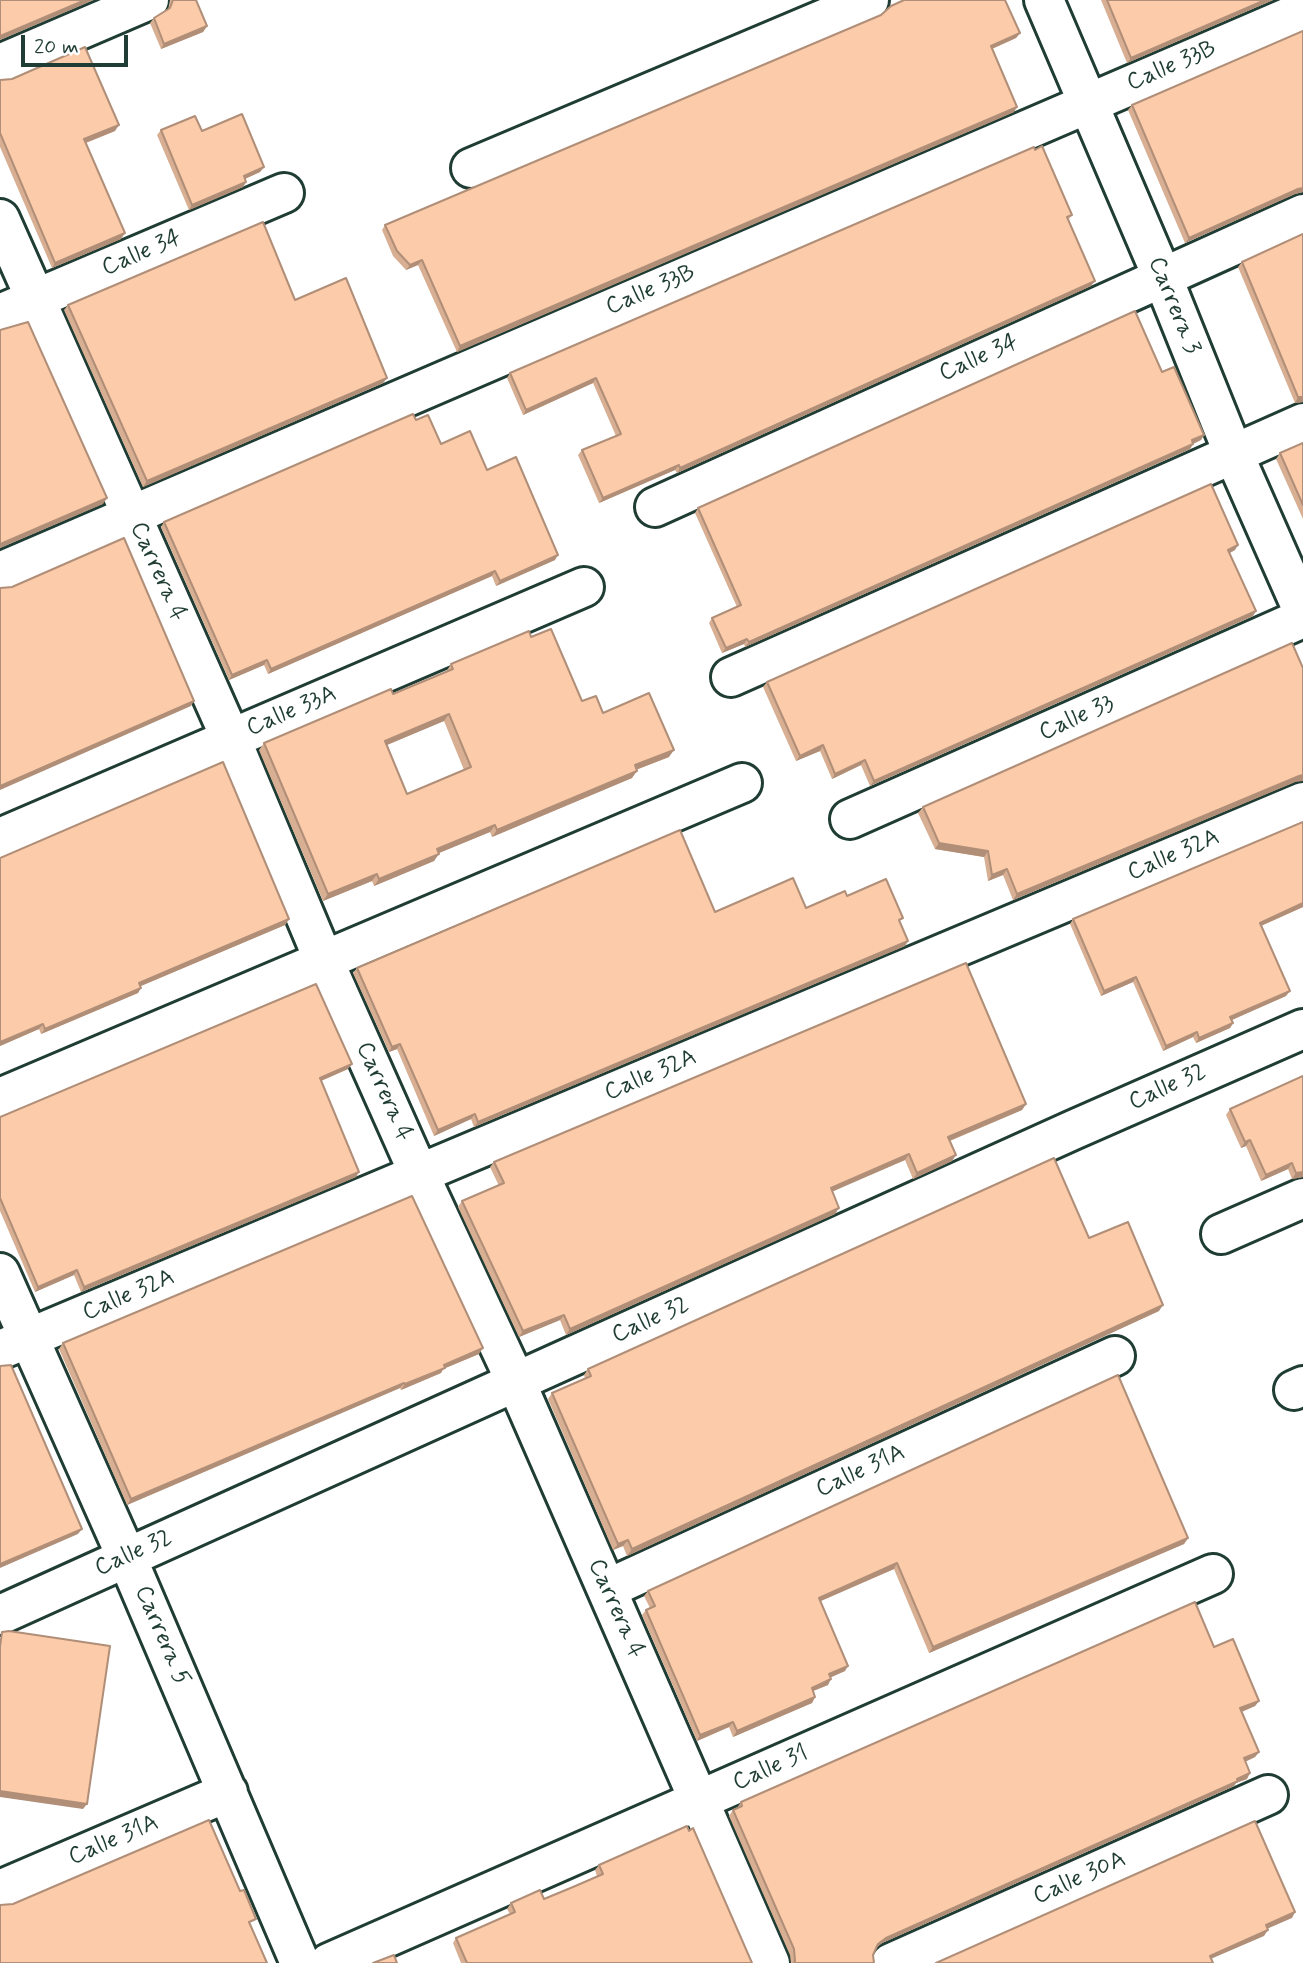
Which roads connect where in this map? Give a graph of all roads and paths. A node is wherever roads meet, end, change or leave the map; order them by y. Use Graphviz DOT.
graph roads {
  1 [pos="149,0"];
  2 [pos="869,0"];
  3 [pos="1044,0"];
  4 [pos="1303,10"];
  5 [pos="0,64"];
  6 [pos="1088,103"];
  7 [pos="471,168"];
  8 [pos="284,193"];
  9 [pos="1303,214"];
  10 [pos="0,219"];
  11 [pos="1162,276"];
  12 [pos="17,307"];
  13 [pos="1303,423"];
  14 [pos="1234,455"];
  15 [pos="656,507"];
  16 [pos="132,515"];
  17 [pos="0,572"];
  18 [pos="584,587"];
  19 [pos="1303,611"];
  20 [pos="1303,618"];
  21 [pos="731,677"];
  22 [pos="231,739"];
  23 [pos="743,783"];
  24 [pos="1303,802"];
  25 [pos="850,820"];
  26 [pos="0,838"];
  27 [pos="324,961"];
  28 [pos="1303,1029"];
  29 [pos="0,1098"];
  30 [pos="419,1174"];
  31 [pos="1303,1198"];
  32 [pos="1221,1234"];
  33 [pos="0,1273"];
  34 [pos="14,1344"];
  35 [pos="1115,1356"];
  36 [pos="516,1382"];
  37 [pos="127,1558"];
  38 [pos="1213,1574"];
  39 [pos="607,1589"];
  40 [pos="0,1615"];
  41 [pos="228,1792"];
  42 [pos="1268,1795"];
  43 [pos="699,1800"];
  44 [pos="0,1890"];
  45 [pos="300,1963"];
  46 [pos="329,1963"];
  47 [pos="770,1963"];
  48 [pos="891,1963"];
  1 -- 5 [label="street"];
  2 -- 7 [label="street"];
  3 -- 6 [label="street, Carrera 3"];
  4 -- 6 [label="street, Calle 33B"];
  6 -- 11 [label="street, Carrera 3"];
  6 -- 16 [label="street, Calle 33B"];
  8 -- 12 [label="street, Calle 34"];
  9 -- 11 [label="street, Calle 34"];
  10 -- 12 [label="street, Carrera 4"];
  11 -- 14 [label="street, Carrera 3"];
  11 -- 15 [label="street, Calle 34"];
  12 -- 16 [label="street, Carrera 4"];
  13 -- 14 [label="street"];
  14 -- 19 [label="street, Carrera 3"];
  14 -- 21 [label="street"];
  16 -- 17 [label="street, Calle 33B"];
  16 -- 22 [label="street, Carrera 4"];
  18 -- 22 [label="street, Calle 33A"];
  20 -- 25 [label="street, Calle 33"];
  22 -- 26 [label="street, Calle 33A"];
  22 -- 27 [label="street, Carrera 4"];
  23 -- 27 [label="street"];
  24 -- 30 [label="street, Calle 32A"];
  27 -- 29 [label="street"];
  27 -- 30 [label="street, Carrera 4"];
  28 -- 36 [label="street, Calle 32"];
  30 -- 34 [label="street, Calle 32A"];
  30 -- 36 [label="street, Carrera 4"];
  31 -- 32 [label="street"];
  33 -- 34 [label="street, Carrera 5"];
  34 -- 37 [label="street, Carrera 5"];
  35 -- 39 [label="street, Calle 31A"];
  36 -- 37 [label="street, Calle 32"];
  36 -- 39 [label="street, Carrera 4"];
  37 -- 40 [label="street, Calle 32"];
  37 -- 41 [label="street, Carrera 5"];
  38 -- 43 [label="street, Calle 31"];
  39 -- 43 [label="street, Carrera 4"];
  41 -- 44 [label="street, Calle 31A"];
  41 -- 45 [label="street, Carrera 5"];
  42 -- 48 [label="street, Calle 30A"];
  43 -- 46 [label="street, Calle 31"];
  43 -- 47 [label="street, Carrera 4"];
}
